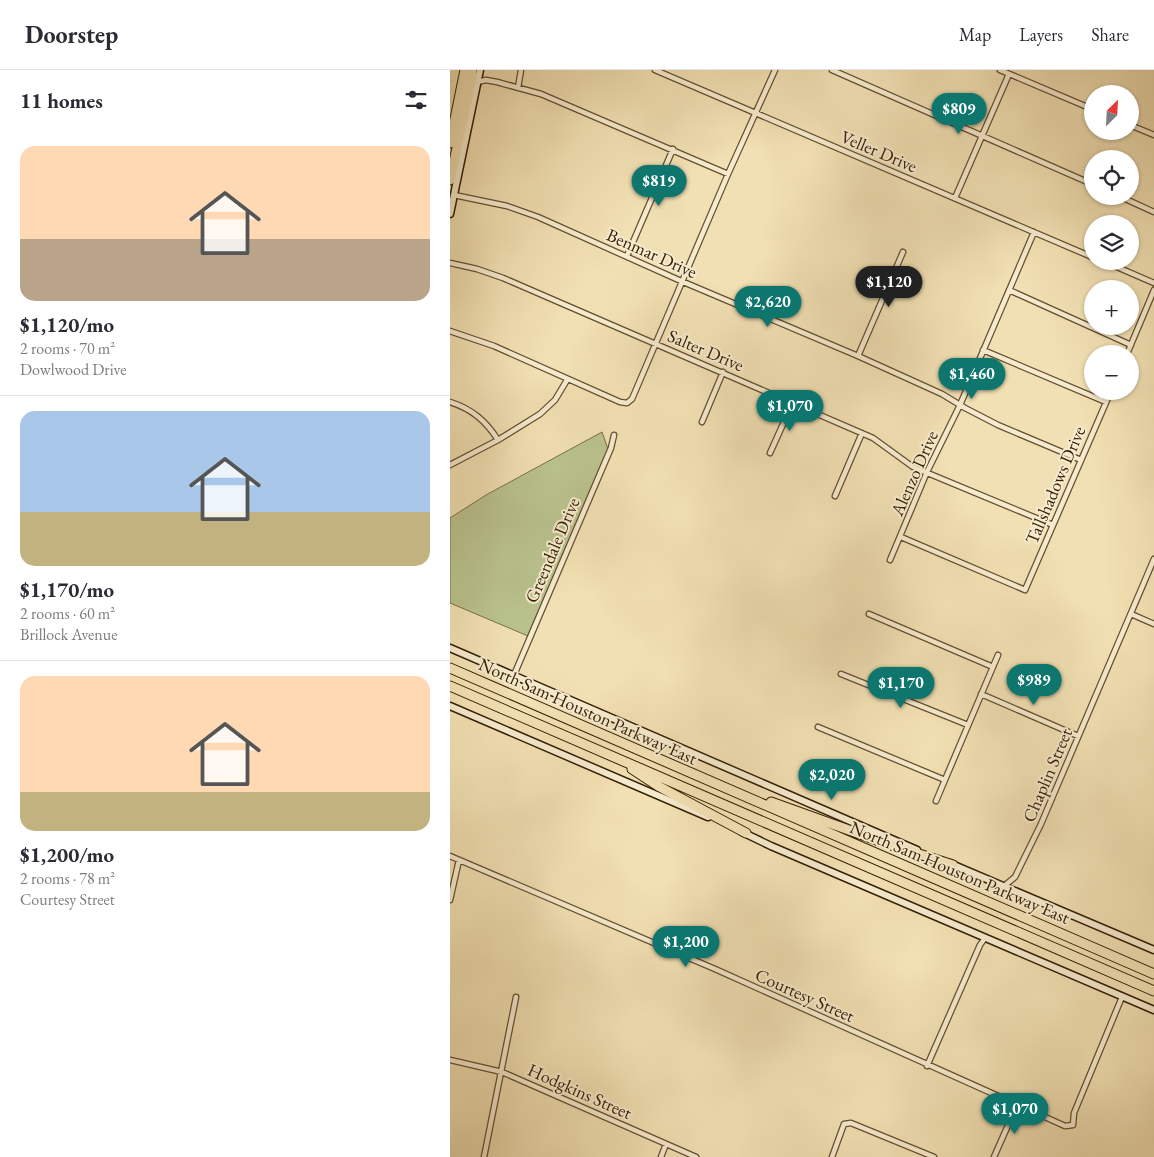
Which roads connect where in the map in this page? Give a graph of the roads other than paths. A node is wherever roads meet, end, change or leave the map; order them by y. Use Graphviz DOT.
graph roads {
  1 [pos="465,70"];
  2 [pos="472,70"];
  3 [pos="480,70"];
  4 [pos="522,70"];
  5 [pos="655,70"];
  6 [pos="775,70"];
  7 [pos="832,70"];
  8 [pos="1000,70"];
  9 [pos="1010,74"];
  10 [pos="477,82"];
  11 [pos="518,88"];
  12 [pos="1084,106"];
  13 [pos="756,113"];
  14 [pos="1139,129"];
  15 [pos="983,135"];
  16 [pos="1154,135"];
  17 [pos="450,143"];
  18 [pos="673,149"];
  19 [pos="728,174"];
  20 [pos="451,176"];
  21 [pos="1084,180"];
  22 [pos="454,195"];
  23 [pos="955,198"];
  24 [pos="1139,205"];
  25 [pos="1154,212"];
  26 [pos="450,214"];
  27 [pos="1034,232"];
  28 [pos="903,252"];
  29 [pos="1084,254"];
  30 [pos="627,256"];
  31 [pos="450,263"];
  32 [pos="1124,270"];
  33 [pos="681,281"];
  34 [pos="1154,283"];
  35 [pos="1009,290"];
  36 [pos="1154,290"];
  37 [pos="450,331"];
  38 [pos="654,343"];
  39 [pos="1131,345"];
  40 [pos="983,350"];
  41 [pos="858,356"];
  42 [pos="723,372"];
  43 [pos="567,380"];
  44 [pos="450,402"];
  45 [pos="793,402"];
  46 [pos="1106,402"];
  47 [pos="960,405"];
  48 [pos="702,422"];
  49 [pos="862,433"];
  50 [pos="614,435"];
  51 [pos="498,440"];
  52 [pos="770,453"];
  53 [pos="1081,460"];
  54 [pos="450,465"];
  55 [pos="928,472"];
  56 [pos="835,496"];
  57 [pos="1053,525"];
  58 [pos="901,537"];
  59 [pos="1154,559"];
  60 [pos="890,560"];
  61 [pos="869,614"];
  62 [pos="1131,614"];
  63 [pos="1154,624"];
  64 [pos="450,649"];
  65 [pos="998,655"];
  66 [pos="993,666"];
  67 [pos="451,669"];
  68 [pos="841,674"];
  69 [pos="514,675"];
  70 [pos="450,686"];
  71 [pos="981,694"];
  72 [pos="450,706"];
  73 [pos="968,725"];
  74 [pos="818,727"];
  75 [pos="1078,736"];
  76 [pos="616,741"];
  77 [pos="608,754"];
  78 [pos="945,780"];
  79 [pos="936,801"];
  80 [pos="746,833"];
  81 [pos="450,856"];
  82 [pos="459,860"];
  83 [pos="953,865"];
  84 [pos="1004,887"];
  85 [pos="450,900"];
  86 [pos="984,938"];
  87 [pos="1154,950"];
  88 [pos="1154,974"];
  89 [pos="1154,991"];
  90 [pos="516,997"];
  91 [pos="1122,997"];
  92 [pos="1154,1010"];
  93 [pos="450,1060"];
  94 [pos="927,1066"];
  95 [pos="502,1072"];
  96 [pos="1017,1105"];
  97 [pos="666,1144"];
  98 [pos="484,1157"];
  99 [pos="661,1157"];
  100 [pos="696,1157"];
  101 [pos="832,1157"];
  102 [pos="934,1157"];
  103 [pos="994,1157"];
  1 -- 17 [label="highway"];
  2 -- 20 [label="highway"];
  3 -- 10 [label="main road"];
  4 -- 11 [label="street"];
  5 -- 13 [label="street, Veller Drive"];
  6 -- 13 [label="street"];
  7 -- 15 [label="street"];
  8 -- 9 [label="street"];
  9 -- 12 [label="street"];
  9 -- 15 [label="street"];
  10 -- 11 [label="street"];
  10 -- 22 [label="main road"];
  11 -- 18 [label="street"];
  13 -- 19 [label="street"];
  13 -- 23 [label="street, Veller Drive"];
  14 -- 16 [label="street"];
  15 -- 21 [label="street"];
  15 -- 23 [label="street"];
  18 -- 19 [label="street"];
  18 -- 30 [label="street"];
  19 -- 33 [label="street"];
  22 -- 26 [label="main road"];
  22 -- 30 [label="street, Benmar Drive"];
  23 -- 27 [label="street, Veller Drive"];
  24 -- 25 [label="street"];
  27 -- 29 [label="street, Veller Drive"];
  27 -- 35 [label="street, Alenzo Drive"];
  28 -- 41 [label="street"];
  30 -- 33 [label="street, Benmar Drive"];
  31 -- 38 [label="street, Salter Drive"];
  32 -- 34 [label="street"];
  33 -- 38 [label="street"];
  33 -- 41 [label="street, Benmar Drive"];
  35 -- 39 [label="street"];
  35 -- 40 [label="street, Alenzo Drive"];
  36 -- 39 [label="street"];
  37 -- 43 [label="street"];
  38 -- 42 [label="street, Salter Drive"];
  38 -- 43 [label="street"];
  40 -- 46 [label="street"];
  40 -- 47 [label="street, Alenzo Drive"];
  41 -- 47 [label="street, Benmar Drive"];
  42 -- 45 [label="street, Salter Drive"];
  42 -- 48 [label="street"];
  43 -- 51 [label="street"];
  44 -- 51 [label="street"];
  45 -- 49 [label="street, Salter Drive"];
  45 -- 52 [label="street"];
  46 -- 53 [label="street, Tallshadows Drive"];
  47 -- 53 [label="street, Benmar Drive"];
  47 -- 55 [label="street, Alenzo Drive"];
  49 -- 55 [label="street, Salter Drive"];
  49 -- 56 [label="street"];
  50 -- 69 [label="street, Greendale Drive"];
  51 -- 54 [label="street"];
  53 -- 57 [label="street, Tallshadows Drive"];
  55 -- 57 [label="street, Salter Drive"];
  55 -- 58 [label="street, Alenzo Drive"];
  57 -- 58 [label="street, Tallshadows Drive"];
  58 -- 60 [label="street, Alenzo Drive"];
  59 -- 62 [label="street, Chaplin Street"];
  61 -- 66 [label="street"];
  62 -- 63 [label="street"];
  62 -- 75 [label="street, Chaplin Street"];
  64 -- 69 [label="main road, North Sam Houston Parkway East"];
  65 -- 66 [label="street"];
  66 -- 71 [label="street"];
  67 -- 76 [label="highway, North Sam Houston Parkway East"];
  68 -- 73 [label="street"];
  69 -- 83 [label="main road, North Sam Houston Parkway East"];
  70 -- 77 [label="highway, North Sam Houston Parkway East"];
  71 -- 73 [label="street"];
  71 -- 75 [label="street"];
  72 -- 80 [label="main road"];
  73 -- 78 [label="street"];
  74 -- 78 [label="street"];
  75 -- 84 [label="street, Chaplin Street"];
  76 -- 83 [label="highway"];
  76 -- 88 [label="highway, North Sam Houston Parkway East"];
  77 -- 80 [label="highway"];
  77 -- 89 [label="highway, North Sam Houston Parkway East"];
  78 -- 79 [label="street"];
  80 -- 86 [label="main road"];
  81 -- 82 [label="street, Courtesy Street"];
  82 -- 85 [label="street"];
  82 -- 94 [label="street, Courtesy Street"];
  83 -- 84 [label="main road, North Sam Houston Parkway East"];
  84 -- 87 [label="main road, North Sam Houston Parkway East"];
  86 -- 91 [label="main road"];
  86 -- 94 [label="street"];
  90 -- 95 [label="street"];
  91 -- 92 [label="main road"];
  91 -- 96 [label="street, Courtesy Street"];
  93 -- 95 [label="street, Hodgkins Street"];
  94 -- 96 [label="street, Courtesy Street"];
  95 -- 97 [label="street, Hodgkins Street"];
  95 -- 98 [label="street"];
  96 -- 103 [label="street"];
  97 -- 99 [label="street"];
  97 -- 100 [label="street, Hodgkins Street"];
  101 -- 102 [label="street"];
}
